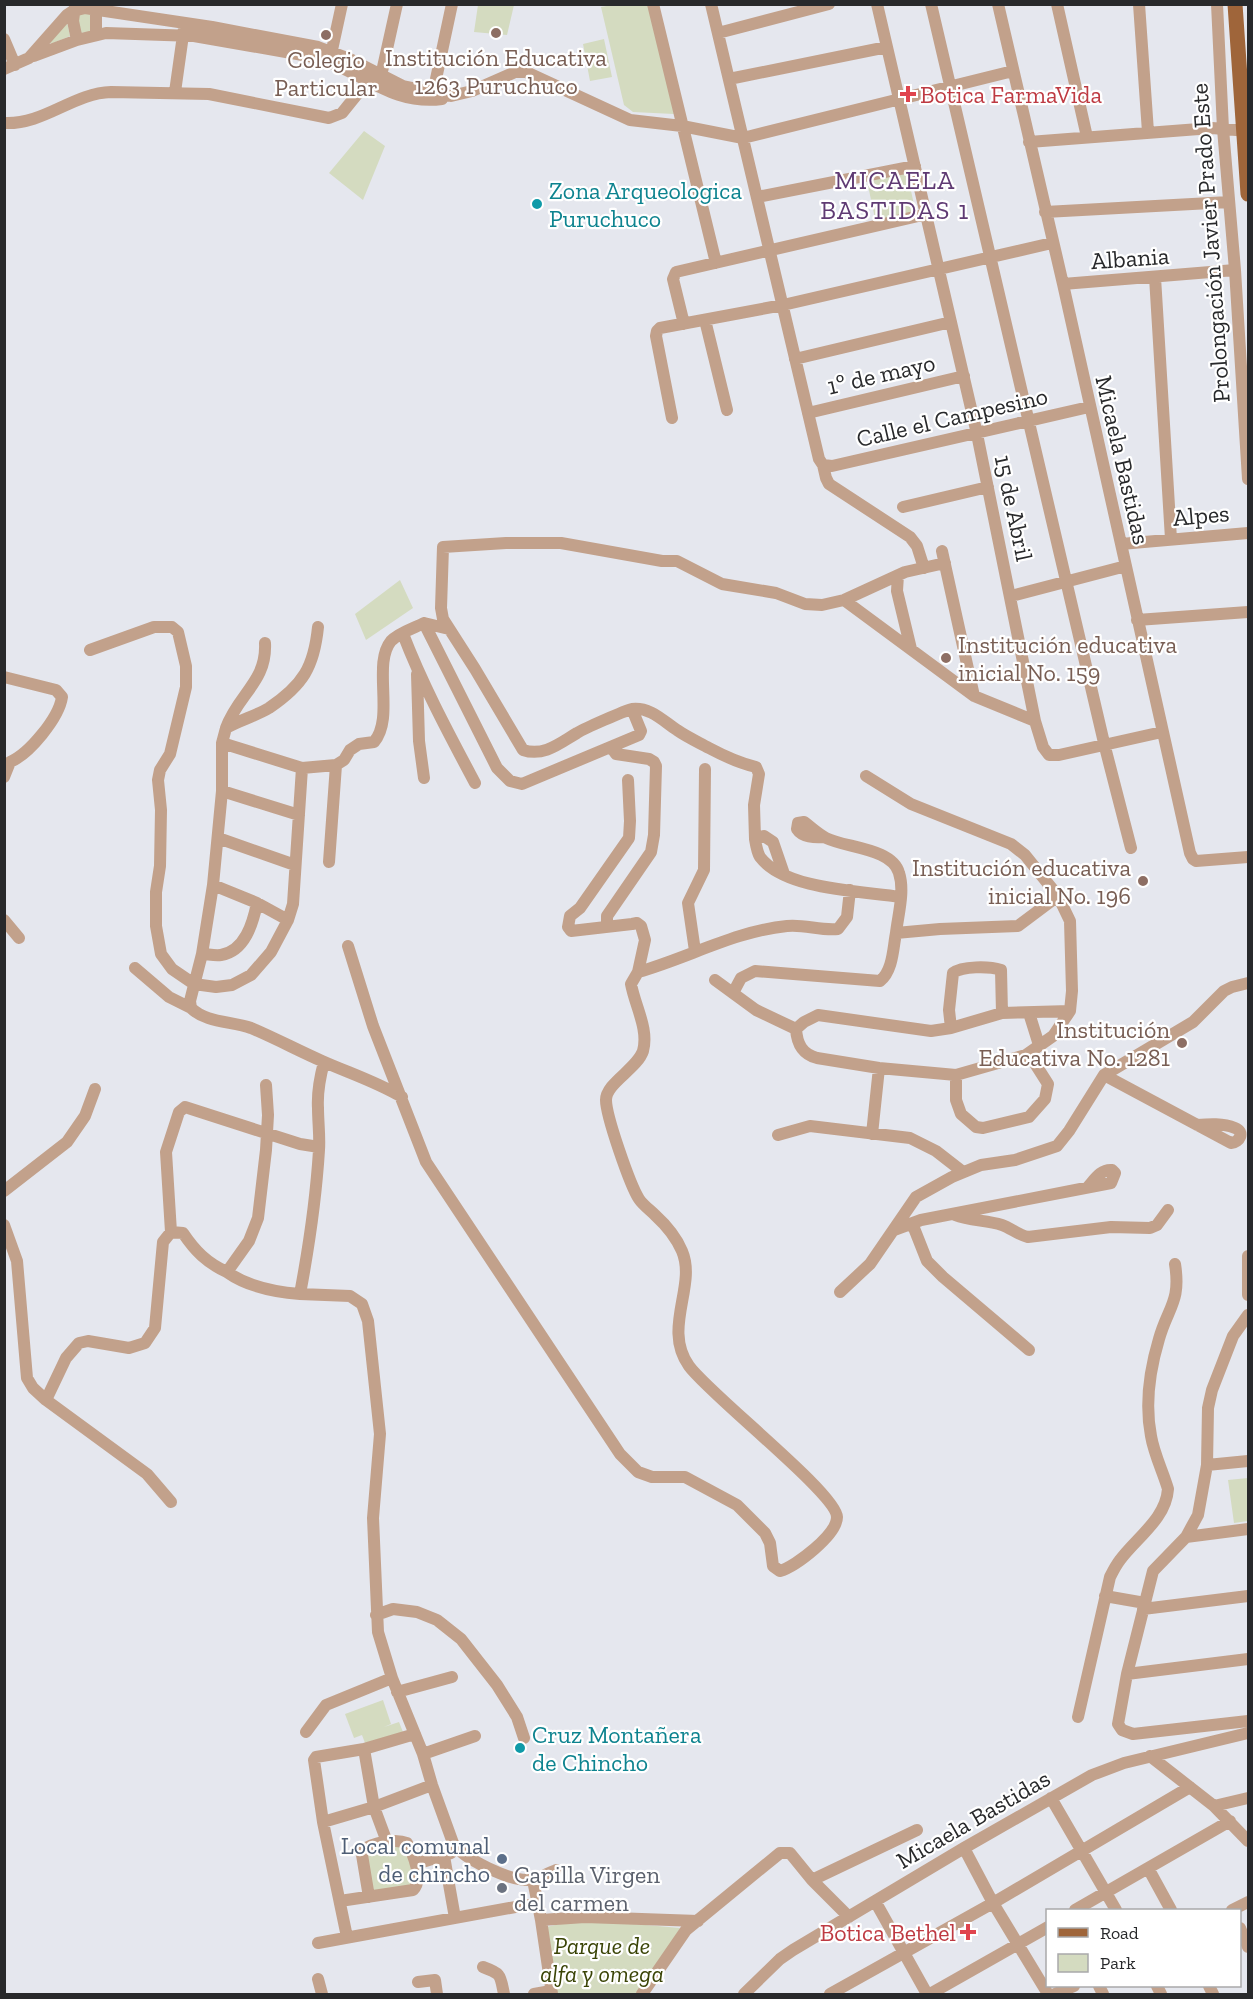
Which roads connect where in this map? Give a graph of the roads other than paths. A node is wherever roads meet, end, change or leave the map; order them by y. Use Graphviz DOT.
graph roads {
  1 [pos="342,4"];
  2 [pos="397,4"];
  3 [pos="452,4"];
  4 [pos="653,4"];
  5 [pos="711,4"];
  6 [pos="829,4"];
  7 [pos="878,4"];
  8 [pos="931,4"];
  9 [pos="998,4"];
  10 [pos="1057,4"];
  11 [pos="1139,4"];
  12 [pos="1217,4"];
  13 [pos="1235,4"];
  14 [pos="74,8"];
  15 [pos="96,9"];
  16 [pos="183,29"];
  17 [pos="718,33"];
  18 [pos="96,34"];
  19 [pos="4,39"];
  20 [pos="77,40"];
  21 [pos="887,47"];
  22 [pos="331,56"];
  23 [pos="29,58"];
  24 [pos="10,67"];
  25 [pos="1013,71"];
  26 [pos="381,76"];
  27 [pos="729,79"];
  28 [pos="368,82"];
  29 [pos="1240,82"];
  30 [pos="950,86"];
  31 [pos="175,92"];
  32 [pos="433,93"];
  33 [pos="455,96"];
  34 [pos="1248,96"];
  35 [pos="899,99"];
  36 [pos="4,123"];
  37 [pos="682,126"];
  38 [pos="1223,129"];
  39 [pos="1246,131"];
  40 [pos="1148,132"];
  41 [pos="1087,137"];
  42 [pos="743,138"];
  43 [pos="1029,142"];
  44 [pos="1247,153"];
  45 [pos="915,165"];
  46 [pos="1248,194"];
  47 [pos="757,197"];
  48 [pos="1229,202"];
  49 [pos="1045,212"];
  50 [pos="927,214"];
  51 [pos="1052,243"];
  52 [pos="770,250"];
  53 [pos="991,257"];
  54 [pos="716,263"];
  55 [pos="940,270"];
  56 [pos="1235,270"];
  57 [pos="1155,277"];
  58 [pos="1063,284"];
  59 [pos="783,305"];
  60 [pos="705,320"];
  61 [pos="951,322"];
  62 [pos="684,324"];
  63 [pos="795,359"];
  64 [pos="964,376"];
  65 [pos="1089,407"];
  66 [pos="727,410"];
  67 [pos="808,413"];
  68 [pos="672,418"];
  69 [pos="1030,422"];
  70 [pos="977,434"];
  71 [pos="823,465"];
  72 [pos="1248,474"];
  73 [pos="1248,479"];
  74 [pos="988,487"];
  75 [pos="903,507"];
  76 [pos="1248,533"];
  77 [pos="1171,539"];
  78 [pos="1121,544"];
  79 [pos="942,550"];
  80 [pos="945,563"];
  81 [pos="1126,566"];
  82 [pos="924,568"];
  83 [pos="898,575"];
  84 [pos="1067,581"];
  85 [pos="1011,596"];
  86 [pos="844,600"];
  87 [pos="1248,612"];
  88 [pos="1137,620"];
  89 [pos="424,623"];
  90 [pos="318,627"];
  91 [pos="449,629"];
  92 [pos="403,634"];
  93 [pos="265,643"];
  94 [pos="911,649"];
  95 [pos="90,650"];
  96 [pos="417,671"];
  97 [pos="4,677"];
  98 [pos="974,696"];
  99 [pos="632,709"];
  100 [pos="1035,721"];
  101 [pos="226,728"];
  102 [pos="1162,732"];
  103 [pos="222,743"];
  104 [pos="611,747"];
  105 [pos="1105,747"];
  106 [pos="336,765"];
  107 [pos="302,768"];
  108 [pos="705,769"];
  109 [pos="867,776"];
  110 [pos="4,777"];
  111 [pos="424,778"];
  112 [pos="628,780"];
  113 [pos="475,783"];
  114 [pos="222,791"];
  115 [pos="299,815"];
  116 [pos="824,837"];
  117 [pos="218,838"];
  118 [pos="755,839"];
  119 [pos="1131,848"];
  120 [pos="1248,857"];
  121 [pos="329,862"];
  122 [pos="295,865"];
  123 [pos="784,874"];
  124 [pos="213,885"];
  125 [pos="850,890"];
  126 [pos="1058,896"];
  127 [pos="900,897"];
  128 [pos="257,903"];
  129 [pos="4,920"];
  130 [pos="288,920"];
  131 [pos="609,926"];
  132 [pos="896,933"];
  133 [pos="19,938"];
  134 [pos="348,946"];
  135 [pos="695,951"];
  136 [pos="202,954"];
  137 [pos="135,968"];
  138 [pos="638,972"];
  139 [pos="715,980"];
  140 [pos="1248,983"];
  141 [pos="194,984"];
  142 [pos="733,993"];
  143 [pos="191,1008"];
  144 [pos="1070,1011"];
  145 [pos="1002,1013"];
  146 [pos="1029,1013"];
  147 [pos="951,1028"];
  148 [pos="796,1029"];
  149 [pos="1039,1045"];
  150 [pos="1026,1055"];
  151 [pos="324,1062"];
  152 [pos="879,1068"];
  153 [pos="956,1075"];
  154 [pos="1104,1075"];
  155 [pos="266,1085"];
  156 [pos="94,1089"];
  157 [pos="402,1097"];
  158 [pos="1197,1125"];
  159 [pos="267,1134"];
  160 [pos="872,1134"];
  161 [pos="778,1135"];
  162 [pos="319,1147"];
  163 [pos="963,1172"];
  164 [pos="1088,1187"];
  165 [pos="4,1191"];
  166 [pos="1168,1210"];
  167 [pos="954,1215"];
  168 [pos="912,1223"];
  169 [pos="4,1225"];
  170 [pos="894,1230"];
  171 [pos="171,1232"];
  172 [pos="1248,1256"];
  173 [pos="1175,1264"];
  174 [pos="227,1272"];
  175 [pos="840,1292"];
  176 [pos="300,1294"];
  177 [pos="1248,1295"];
  178 [pos="1248,1316"];
  179 [pos="1029,1350"];
  180 [pos="46,1400"];
  181 [pos="1248,1461"];
  182 [pos="1207,1465"];
  183 [pos="171,1502"];
  184 [pos="1248,1529"];
  185 [pos="1186,1537"];
  186 [pos="1105,1596"];
  187 [pos="1248,1596"];
  188 [pos="1144,1606"];
  189 [pos="376,1615"];
  190 [pos="1248,1659"];
  191 [pos="1126,1674"];
  192 [pos="452,1677"];
  193 [pos="392,1678"];
  194 [pos="397,1692"];
  195 [pos="1078,1717"];
  196 [pos="1248,1721"];
  197 [pos="306,1732"];
  198 [pos="1248,1733"];
  199 [pos="415,1734"];
  200 [pos="475,1736"];
  201 [pos="524,1738"];
  202 [pos="364,1749"];
  203 [pos="423,1754"];
  204 [pos="1150,1756"];
  205 [pos="432,1785"];
  206 [pos="1190,1787"];
  207 [pos="1051,1798"];
  208 [pos="1248,1798"];
  209 [pos="1214,1806"];
  210 [pos="374,1807"];
  211 [pos="323,1821"];
  212 [pos="1230,1821"];
  213 [pos="917,1830"];
  214 [pos="1248,1841"];
  215 [pos="387,1842"];
  216 [pos="964,1848"];
  217 [pos="1081,1850"];
  218 [pos="458,1851"];
  219 [pos="444,1856"];
  220 [pos="416,1864"];
  221 [pos="1148,1868"];
  222 [pos="556,1870"];
  223 [pos="533,1880"];
  224 [pos="812,1880"];
  225 [pos="1105,1893"];
  226 [pos="369,1897"];
  227 [pos="340,1901"];
  228 [pos="875,1901"];
  229 [pos="537,1903"];
  230 [pos="993,1903"];
  231 [pos="1078,1909"];
  232 [pos="1115,1909"];
  233 [pos="1170,1909"];
  234 [pos="849,1917"];
  235 [pos="455,1918"];
  236 [pos="541,1920"];
  237 [pos="698,1921"];
  238 [pos="1046,1927"];
  239 [pos="1241,1932"];
  240 [pos="347,1937"];
  241 [pos="318,1943"];
  242 [pos="1019,1943"];
  243 [pos="1248,1947"];
  244 [pos="904,1954"];
  245 [pos="483,1967"];
  246 [pos="318,1979"];
  247 [pos="418,1982"];
  248 [pos="1072,1987"];
  249 [pos="551,1993"];
  250 [pos="322,1995"];
  251 [pos="437,1995"];
  252 [pos="504,1995"];
  253 [pos="534,1995"];
  254 [pos="642,1995"];
  255 [pos="744,1995"];
  256 [pos="830,1995"];
  257 [pos="928,1995"];
  258 [pos="1048,1995"];
  259 [pos="1055,1995"];
  1 -- 22 [label="street"];
  2 -- 26 [label="street"];
  3 -- 32 [label="street"];
  4 -- 37 [label="street"];
  5 -- 17 [label="street"];
  6 -- 17 [label="street"];
  7 -- 21 [label="street, 15 de Abril"];
  8 -- 30 [label="street"];
  9 -- 25 [label="street, Micaela Bastidas"];
  10 -- 41 [label="street"];
  11 -- 40 [label="street"];
  12 -- 38 [label="street, Prolongación Javier Prado Este"];
  13 -- 29 [label="main road, Prolongación Javier Prado Este"];
  14 -- 15 [label="street"];
  14 -- 20 [label="street"];
  14 -- 23 [label="street"];
  15 -- 16 [label="street"];
  15 -- 18 [label="street"];
  16 -- 18 [label="street"];
  16 -- 22 [label="street"];
  16 -- 31 [label="street"];
  17 -- 27 [label="street"];
  18 -- 20 [label="street"];
  19 -- 24 [label="street"];
  20 -- 23 [label="street"];
  21 -- 27 [label="street"];
  21 -- 35 [label="street, 15 de Abril"];
  22 -- 26 [label="street"];
  22 -- 28 [label="street"];
  23 -- 24 [label="street"];
  25 -- 30 [label="street"];
  25 -- 43 [label="street, Micaela Bastidas"];
  26 -- 32 [label="street"];
  27 -- 42 [label="street"];
  28 -- 31 [label="street"];
  28 -- 33 [label="street"];
  29 -- 34 [label="main road"];
  29 -- 39 [label="main road, Prolongación Javier Prado Este"];
  30 -- 35 [label="street"];
  30 -- 53 [label="street"];
  31 -- 36 [label="street"];
  32 -- 33 [label="street"];
  33 -- 37 [label="street"];
  35 -- 42 [label="street"];
  35 -- 45 [label="street, 15 de Abril"];
  37 -- 42 [label="street"];
  37 -- 54 [label="street"];
  38 -- 39 [label="street"];
  38 -- 40 [label="street"];
  38 -- 48 [label="street, Prolongación Javier Prado Este"];
  39 -- 44 [label="main road, Prolongación Javier Prado Este"];
  40 -- 41 [label="street"];
  41 -- 43 [label="street"];
  42 -- 47 [label="street"];
  43 -- 49 [label="street, Micaela Bastidas"];
  44 -- 46 [label="main road, Prolongación Javier Prado Este"];
  45 -- 47 [label="street"];
  45 -- 50 [label="street, 15 de Abril"];
  47 -- 52 [label="street"];
  48 -- 49 [label="street"];
  48 -- 56 [label="street, Prolongación Javier Prado Este"];
  49 -- 51 [label="street, Micaela Bastidas"];
  50 -- 52 [label="street"];
  50 -- 55 [label="street, 15 de Abril"];
  51 -- 53 [label="street"];
  51 -- 58 [label="street, Micaela Bastidas"];
  52 -- 54 [label="street"];
  52 -- 59 [label="street"];
  53 -- 55 [label="street"];
  53 -- 69 [label="street"];
  54 -- 62 [label="street"];
  55 -- 59 [label="street"];
  55 -- 61 [label="street, 15 de Abril"];
  56 -- 57 [label="street, Albania"];
  56 -- 72 [label="street, Prolongación Javier Prado Este"];
  57 -- 58 [label="street, Albania"];
  57 -- 77 [label="street"];
  58 -- 65 [label="street, Micaela Bastidas"];
  59 -- 60 [label="street"];
  59 -- 63 [label="street"];
  60 -- 62 [label="street"];
  60 -- 66 [label="street"];
  61 -- 63 [label="street"];
  61 -- 64 [label="street, 15 de Abril"];
  62 -- 68 [label="street"];
  63 -- 67 [label="street"];
  64 -- 67 [label="street, 1º de mayo"];
  64 -- 70 [label="street, 15 de Abril"];
  65 -- 69 [label="street, Calle el Campesino"];
  65 -- 78 [label="street, Micaela Bastidas"];
  67 -- 71 [label="street"];
  69 -- 70 [label="street, Calle el Campesino"];
  69 -- 84 [label="street"];
  70 -- 71 [label="street, Calle el Campesino"];
  70 -- 74 [label="street, 15 de Abril"];
  71 -- 82 [label="street"];
  72 -- 73 [label="street, Prolongación Javier Prado Este"];
  74 -- 75 [label="street"];
  74 -- 85 [label="street, 15 de Abril"];
  76 -- 77 [label="street, Alpes"];
  77 -- 78 [label="street, Alpes"];
  78 -- 81 [label="street, Micaela Bastidas"];
  79 -- 80 [label="street"];
  80 -- 82 [label="street"];
  80 -- 98 [label="street"];
  81 -- 84 [label="street"];
  81 -- 88 [label="street, Micaela Bastidas"];
  82 -- 83 [label="street"];
  83 -- 86 [label="street"];
  83 -- 94 [label="street"];
  84 -- 85 [label="street"];
  84 -- 105 [label="street"];
  85 -- 100 [label="street, 15 de Abril"];
  86 -- 91 [label="street"];
  86 -- 94 [label="street"];
  87 -- 88 [label="street"];
  88 -- 102 [label="street, Micaela Bastidas"];
  89 -- 91 [label="street"];
  89 -- 92 [label="street"];
  89 -- 104 [label="street"];
  90 -- 101 [label="street"];
  91 -- 99 [label="street"];
  92 -- 96 [label="street"];
  92 -- 106 [label="street"];
  93 -- 101 [label="street"];
  94 -- 98 [label="street"];
  95 -- 141 [label="street"];
  96 -- 111 [label="street"];
  96 -- 113 [label="street"];
  97 -- 110 [label="street"];
  98 -- 100 [label="street"];
  99 -- 104 [label="street"];
  99 -- 118 [label="street"];
  100 -- 105 [label="street, 15 de Abril"];
  101 -- 103 [label="street"];
  102 -- 105 [label="street"];
  102 -- 120 [label="street, Micaela Bastidas"];
  103 -- 107 [label="street"];
  103 -- 114 [label="street"];
  104 -- 131 [label="street"];
  105 -- 119 [label="street"];
  106 -- 107 [label="street"];
  106 -- 121 [label="street"];
  107 -- 115 [label="street"];
  108 -- 135 [label="street"];
  109 -- 126 [label="street"];
  112 -- 131 [label="street"];
  114 -- 115 [label="street"];
  114 -- 117 [label="street"];
  115 -- 122 [label="street"];
  116 -- 127 [label="street"];
  117 -- 122 [label="street"];
  117 -- 124 [label="street"];
  118 -- 123 [label="street"];
  118 -- 123 [label="street"];
  122 -- 130 [label="street"];
  123 -- 125 [label="street"];
  124 -- 128 [label="street"];
  124 -- 136 [label="street"];
  125 -- 127 [label="street"];
  125 -- 135 [label="street"];
  126 -- 132 [label="street"];
  126 -- 144 [label="street"];
  127 -- 132 [label="street"];
  128 -- 130 [label="street"];
  128 -- 136 [label="street"];
  129 -- 133 [label="street"];
  130 -- 141 [label="street"];
  131 -- 138 [label="street"];
  132 -- 142 [label="street"];
  134 -- 157 [label="street"];
  135 -- 138 [label="street"];
  136 -- 141 [label="street"];
  137 -- 143 [label="street"];
  138 -- 157 [label="street"];
  139 -- 142 [label="street"];
  140 -- 154 [label="street"];
  141 -- 143 [label="street"];
  142 -- 148 [label="street"];
  143 -- 151 [label="street"];
  144 -- 146 [label="street"];
  144 -- 149 [label="street"];
  145 -- 146 [label="street"];
  145 -- 147 [label="street"];
  145 -- 147 [label="street"];
  146 -- 149 [label="street"];
  147 -- 148 [label="street"];
  148 -- 152 [label="street"];
  149 -- 150 [label="street"];
  150 -- 153 [label="street"];
  150 -- 153 [label="street"];
  151 -- 157 [label="street"];
  151 -- 162 [label="street"];
  152 -- 153 [label="street"];
  152 -- 160 [label="street"];
  154 -- 158 [label="street"];
  154 -- 163 [label="street"];
  155 -- 159 [label="street"];
  156 -- 165 [label="street"];
  159 -- 162 [label="street"];
  159 -- 171 [label="street"];
  159 -- 174 [label="street"];
  160 -- 161 [label="street"];
  160 -- 163 [label="street"];
  162 -- 176 [label="street"];
  163 -- 170 [label="street"];
  164 -- 167 [label="street"];
  166 -- 167 [label="street"];
  167 -- 168 [label="street"];
  168 -- 170 [label="street"];
  168 -- 179 [label="street"];
  169 -- 180 [label="street"];
  170 -- 175 [label="street"];
  171 -- 174 [label="street"];
  171 -- 180 [label="street"];
  172 -- 177 [label="street"];
  173 -- 186 [label="street"];
  174 -- 176 [label="street"];
  176 -- 189 [label="street"];
  178 -- 182 [label="street"];
  180 -- 183 [label="street"];
  181 -- 182 [label="street"];
  182 -- 185 [label="street"];
  184 -- 185 [label="street"];
  185 -- 188 [label="street"];
  186 -- 188 [label="street"];
  186 -- 195 [label="street"];
  187 -- 188 [label="street"];
  188 -- 191 [label="street"];
  189 -- 193 [label="street"];
  189 -- 201 [label="street"];
  190 -- 191 [label="street"];
  191 -- 196 [label="street"];
  192 -- 194 [label="street"];
  193 -- 194 [label="street"];
  193 -- 197 [label="street"];
  194 -- 199 [label="street"];
  198 -- 204 [label="street, Micaela Bastidas"];
  199 -- 202 [label="street"];
  199 -- 203 [label="street"];
  200 -- 203 [label="street"];
  202 -- 210 [label="street"];
  202 -- 211 [label="street"];
  203 -- 205 [label="street"];
  204 -- 206 [label="street"];
  204 -- 207 [label="street, Micaela Bastidas"];
  205 -- 210 [label="street"];
  205 -- 218 [label="street"];
  206 -- 209 [label="street"];
  206 -- 217 [label="street"];
  207 -- 216 [label="street, Micaela Bastidas"];
  207 -- 217 [label="street"];
  208 -- 209 [label="street"];
  209 -- 212 [label="street"];
  210 -- 211 [label="street"];
  210 -- 215 [label="street"];
  211 -- 227 [label="street"];
  212 -- 214 [label="street"];
  212 -- 221 [label="street"];
  213 -- 224 [label="street"];
  215 -- 220 [label="street"];
  215 -- 226 [label="street"];
  216 -- 228 [label="street, Micaela Bastidas"];
  216 -- 230 [label="street"];
  217 -- 225 [label="street"];
  217 -- 230 [label="street"];
  218 -- 219 [label="street"];
  218 -- 223 [label="street"];
  219 -- 220 [label="street"];
  219 -- 235 [label="street"];
  220 -- 226 [label="street"];
  221 -- 225 [label="street"];
  221 -- 233 [label="street"];
  222 -- 223 [label="street"];
  223 -- 229 [label="street"];
  224 -- 234 [label="street"];
  224 -- 237 [label="street"];
  225 -- 231 [label="street"];
  225 -- 232 [label="street"];
  226 -- 227 [label="street"];
  227 -- 240 [label="street"];
  228 -- 234 [label="street, Micaela Bastidas"];
  228 -- 244 [label="street"];
  229 -- 235 [label="street"];
  229 -- 236 [label="street"];
  230 -- 242 [label="street"];
  230 -- 244 [label="street"];
  234 -- 255 [label="street, Micaela Bastidas"];
  235 -- 240 [label="street"];
  236 -- 237 [label="street"];
  236 -- 249 [label="street"];
  237 -- 254 [label="street"];
  238 -- 242 [label="street"];
  239 -- 243 [label="street"];
  240 -- 241 [label="street"];
  242 -- 257 [label="street"];
  242 -- 258 [label="street"];
  244 -- 256 [label="street"];
  244 -- 257 [label="street"];
  245 -- 252 [label="street"];
  246 -- 250 [label="street"];
  247 -- 251 [label="street"];
  248 -- 259 [label="street"];
  249 -- 253 [label="street"];
}
